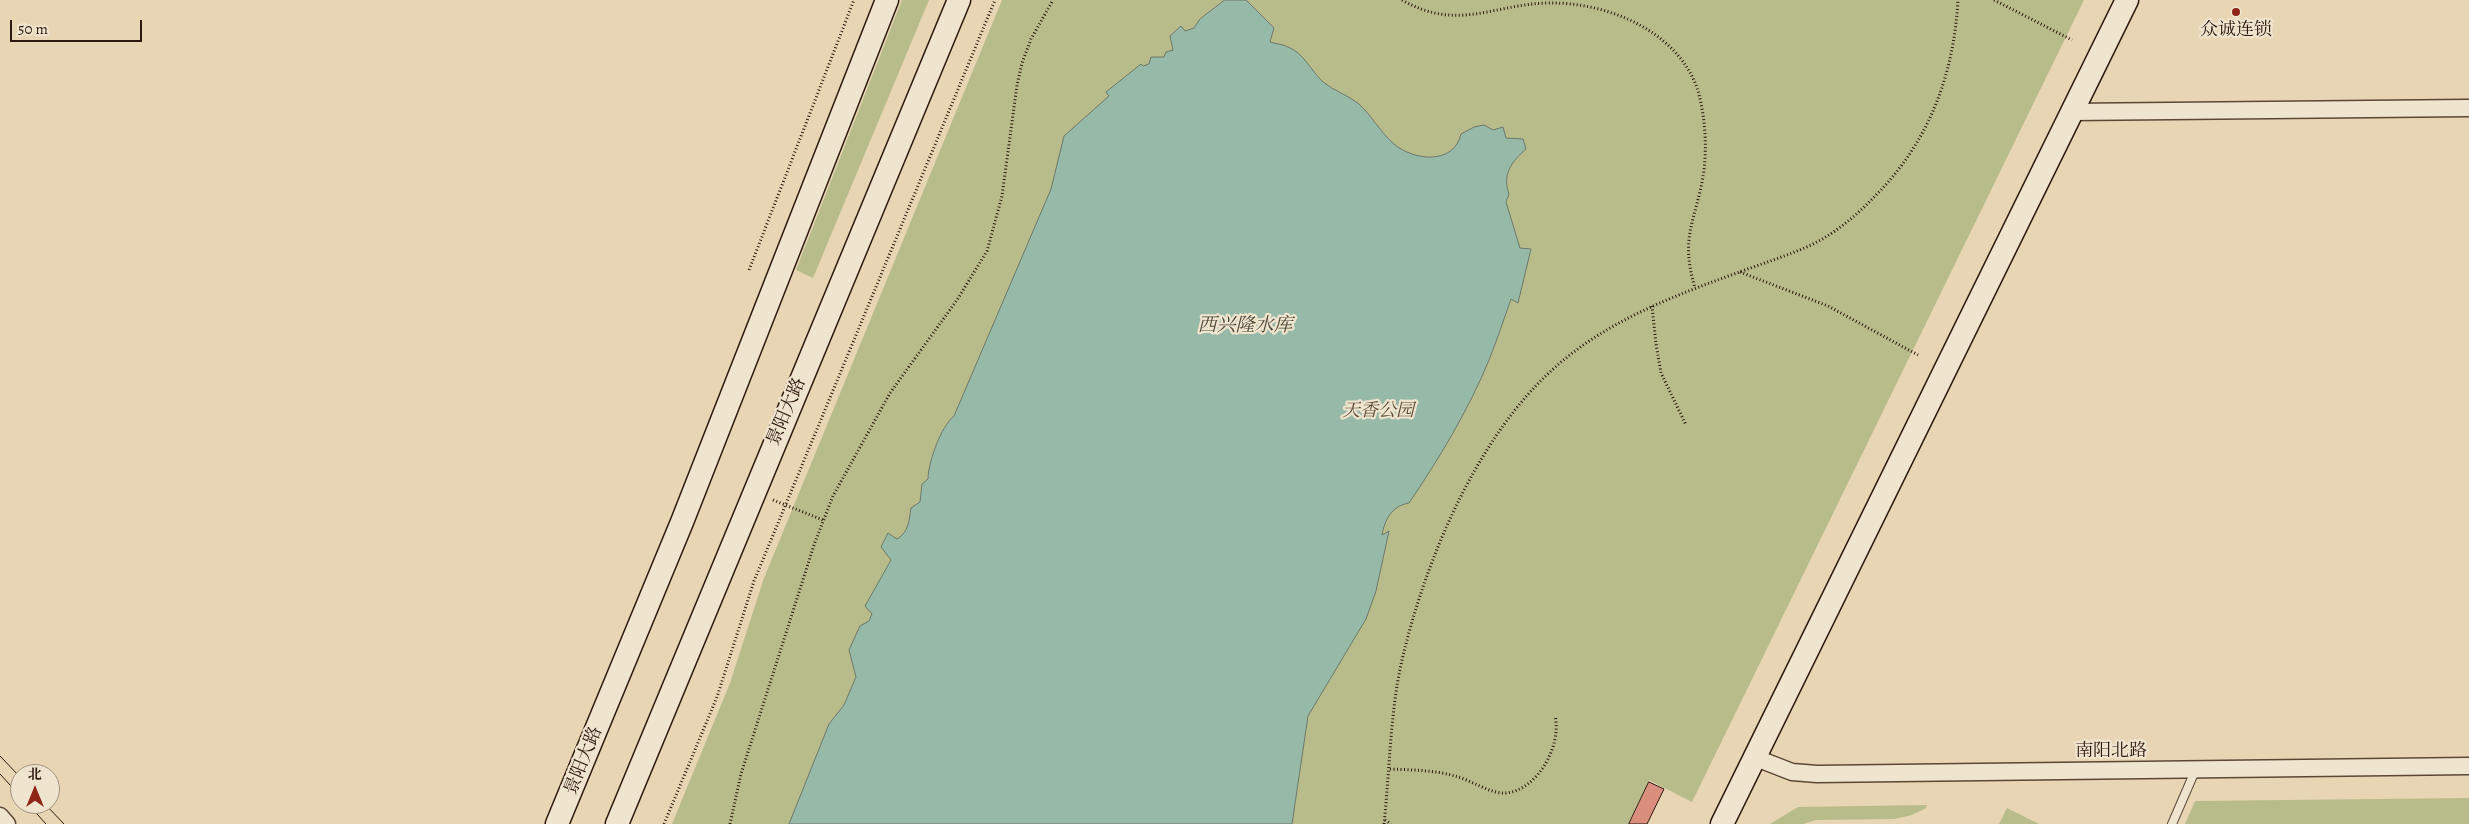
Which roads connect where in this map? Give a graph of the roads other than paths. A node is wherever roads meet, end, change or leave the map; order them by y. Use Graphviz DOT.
graph roads {
  1 [pos="887,0"];
  2 [pos="958,0"];
  3 [pos="2126,0"];
  4 [pos="2469,108"];
  5 [pos="2071,112"];
  6 [pos="1756,758"];
  7 [pos="2469,766"];
  8 [pos="2196,771"];
  9 [pos="0,816"];
  10 [pos="622,818"];
  11 [pos="7,824"];
  12 [pos="557,824"];
  13 [pos="1722,824"];
  14 [pos="2172,824"];
  1 -- 12 [label="main road, 景阳大路"];
  2 -- 10 [label="main road, 景阳大路"];
  3 -- 5 [label="main road"];
  4 -- 5 [label="street"];
  5 -- 6 [label="main road"];
  6 -- 8 [label="street, 南阳北路"];
  6 -- 13 [label="main road"];
  7 -- 8 [label="street, 南阳北路"];
  8 -- 14 [label="lane"];
  9 -- 11 [label="street"];
}
